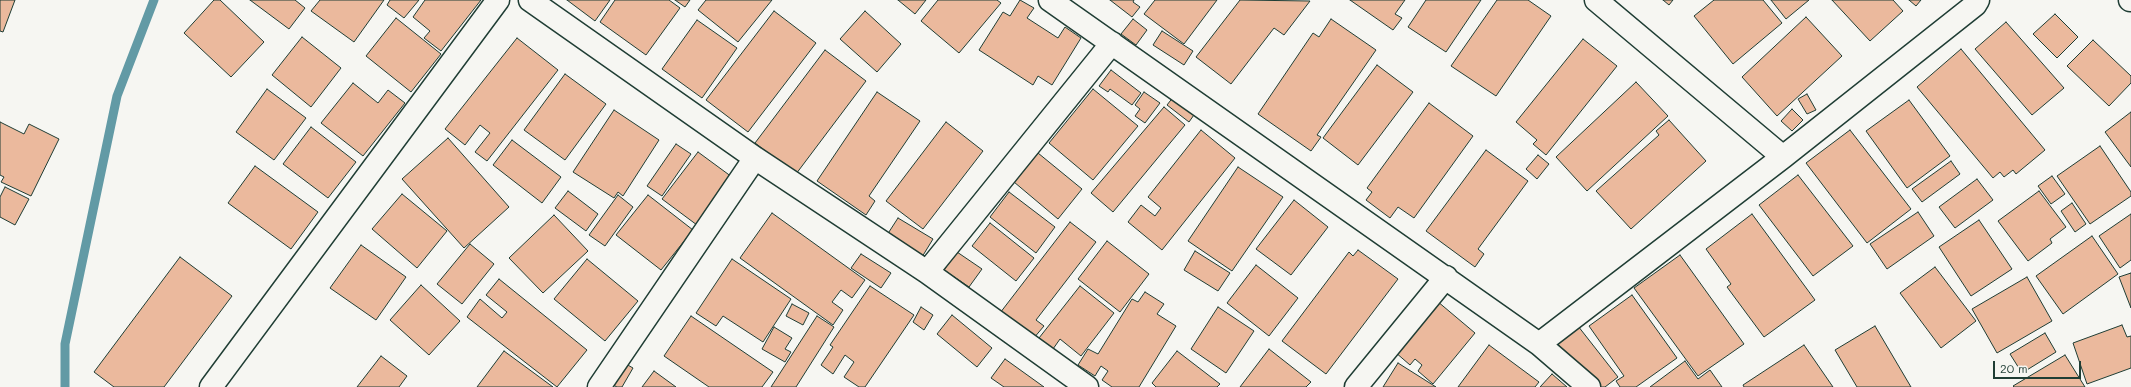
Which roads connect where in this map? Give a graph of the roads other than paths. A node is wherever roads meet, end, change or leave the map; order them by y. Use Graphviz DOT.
graph roads {
  1 [pos="498,0"];
  2 [pos="530,0"];
  3 [pos="1050,0"];
  4 [pos="1596,0"];
  5 [pos="1978,0"];
  6 [pos="1112,43"];
  7 [pos="1783,157"];
  8 [pos="755,158"];
  9 [pos="927,272"];
  10 [pos="1446,277"];
  11 [pos="1539,344"];
  12 [pos="211,387"];
  13 [pos="599,387"];
  14 [pos="1087,387"];
  15 [pos="1356,387"];
  16 [pos="1589,387"];
  1 -- 12 [label="street"];
  2 -- 8 [label="street"];
  3 -- 6 [label="street"];
  4 -- 7 [label="street"];
  5 -- 7 [label="street"];
  6 -- 9 [label="street"];
  6 -- 10 [label="street"];
  7 -- 11 [label="street"];
  8 -- 9 [label="street"];
  8 -- 13 [label="street"];
  9 -- 14 [label="street"];
  10 -- 11 [label="street"];
  10 -- 15 [label="street"];
  11 -- 16 [label="street"];
}
